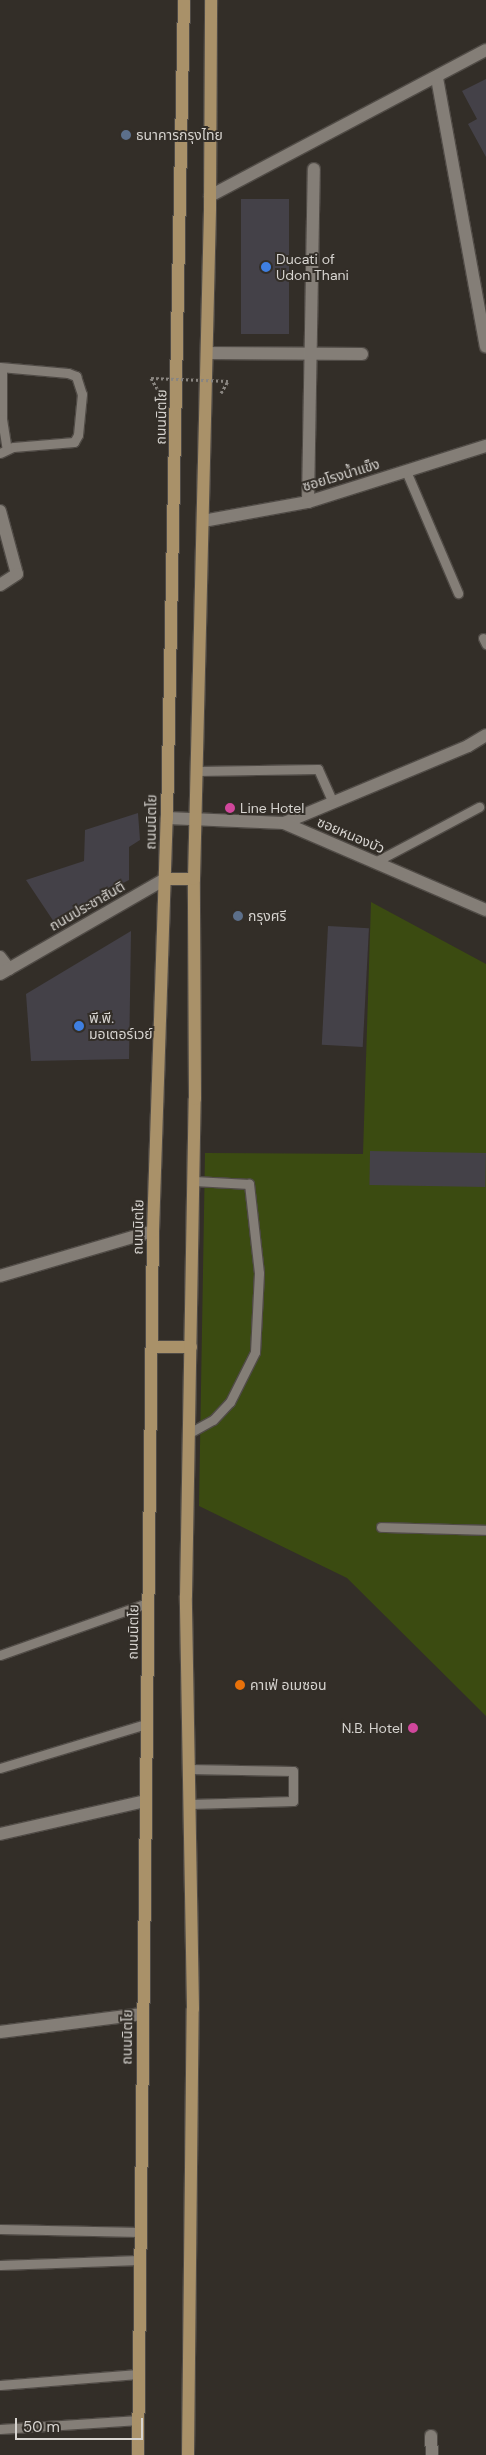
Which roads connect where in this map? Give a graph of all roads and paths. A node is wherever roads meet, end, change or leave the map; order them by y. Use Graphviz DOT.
graph roads {
  1 [pos="184,0"];
  2 [pos="211,0"];
  3 [pos="486,50"];
  4 [pos="437,78"];
  5 [pos="314,170"];
  6 [pos="210,202"];
  7 [pos="486,347"];
  8 [pos="206,353"];
  9 [pos="310,353"];
  10 [pos="362,354"];
  11 [pos="1,367"];
  12 [pos="151,378"];
  13 [pos="228,381"];
  14 [pos="486,446"];
  15 [pos="3,451"];
  16 [pos="406,471"];
  17 [pos="308,502"];
  18 [pos="0,512"];
  19 [pos="203,521"];
  20 [pos="0,585"];
  21 [pos="458,593"];
  22 [pos="486,735"];
  23 [pos="197,771"];
  24 [pos="333,802"];
  25 [pos="479,807"];
  26 [pos="196,817"];
  27 [pos="167,818"];
  28 [pos="284,823"];
  29 [pos="375,862"];
  30 [pos="194,879"];
  31 [pos="165,880"];
  32 [pos="486,910"];
  33 [pos="0,957"];
  34 [pos="4,971"];
  35 [pos="194,1180"];
  36 [pos="153,1231"];
  37 [pos="0,1276"];
  38 [pos="152,1347"];
  39 [pos="191,1347"];
  40 [pos="190,1432"];
  41 [pos="381,1526"];
  42 [pos="486,1530"];
  43 [pos="148,1603"];
  44 [pos="0,1655"];
  45 [pos="146,1724"];
  46 [pos="0,1768"];
  47 [pos="189,1769"];
  48 [pos="145,1802"];
  49 [pos="190,1804"];
  50 [pos="0,1834"];
  51 [pos="142,2014"];
  52 [pos="0,2032"];
  53 [pos="0,2229"];
  54 [pos="140,2232"];
  55 [pos="140,2260"];
  56 [pos="0,2265"];
  57 [pos="138,2374"];
  58 [pos="0,2385"];
  59 [pos="139,2420"];
  60 [pos="0,2429"];
  61 [pos="431,2436"];
  62 [pos="138,2455"];
  63 [pos="188,2455"];
  64 [pos="432,2455"];
  1 -- 27 [label="main road, ถนนนิตโย"];
  2 -- 6 [label="main road"];
  3 -- 4 [label="street"];
  4 -- 6 [label="street"];
  4 -- 7 [label="street"];
  5 -- 9 [label="street"];
  6 -- 8 [label="main road"];
  8 -- 9 [label="street"];
  8 -- 19 [label="main road"];
  9 -- 10 [label="street"];
  9 -- 17 [label="street"];
  11 -- 15 [label="lane"];
  11 -- 15 [label="lane"];
  12 -- 13 [label="path, bridge"];
  14 -- 16 [label="street, ซอยโรงน้ำแข็ง"];
  16 -- 17 [label="street, ซอยโรงน้ำแข็ง"];
  16 -- 21 [label="lane"];
  17 -- 19 [label="street, ซอยโรงน้ำแข็ง"];
  18 -- 20 [label="street"];
  19 -- 23 [label="main road"];
  22 -- 24 [label="street"];
  23 -- 24 [label="lane"];
  23 -- 26 [label="main road"];
  24 -- 28 [label="street"];
  25 -- 29 [label="lane"];
  26 -- 27 [label="street, ซอยหนองบัว"];
  26 -- 28 [label="street, ซอยหนองบัว"];
  26 -- 30 [label="main road"];
  27 -- 31 [label="main road, ถนนนิตโย"];
  28 -- 29 [label="street, ซอยหนองบัว"];
  29 -- 32 [label="street, ซอยหนองบัว"];
  30 -- 31 [label="main road, ถนนประชาสันติ"];
  30 -- 35 [label="main road"];
  31 -- 34 [label="street, ถนนประชาสันติ"];
  31 -- 36 [label="main road, ถนนนิตโย"];
  33 -- 34 [label="street"];
  35 -- 39 [label="main road"];
  35 -- 40 [label="lane"];
  36 -- 37 [label="street"];
  36 -- 38 [label="main road, ถนนนิตโย"];
  38 -- 39 [label="main road"];
  38 -- 43 [label="main road, ถนนนิตโย"];
  39 -- 40 [label="main road"];
  40 -- 47 [label="main road"];
  41 -- 42 [label="lane"];
  43 -- 44 [label="lane"];
  43 -- 45 [label="main road, ถนนนิตโย"];
  45 -- 46 [label="lane"];
  45 -- 48 [label="main road, ถนนนิตโย"];
  47 -- 49 [label="main road"];
  47 -- 49 [label="lane"];
  48 -- 50 [label="street"];
  48 -- 51 [label="main road, ถนนนิตโย"];
  49 -- 63 [label="main road"];
  51 -- 52 [label="street"];
  51 -- 54 [label="main road, ถนนนิตโย"];
  53 -- 54 [label="lane"];
  54 -- 55 [label="main road, ถนนนิตโย"];
  55 -- 56 [label="lane"];
  55 -- 57 [label="main road, ถนนนิตโย"];
  57 -- 58 [label="lane"];
  57 -- 59 [label="main road, ถนนนิตโย"];
  59 -- 60 [label="lane"];
  59 -- 62 [label="main road, ถนนนิตโย"];
  61 -- 64 [label="street"];
}
